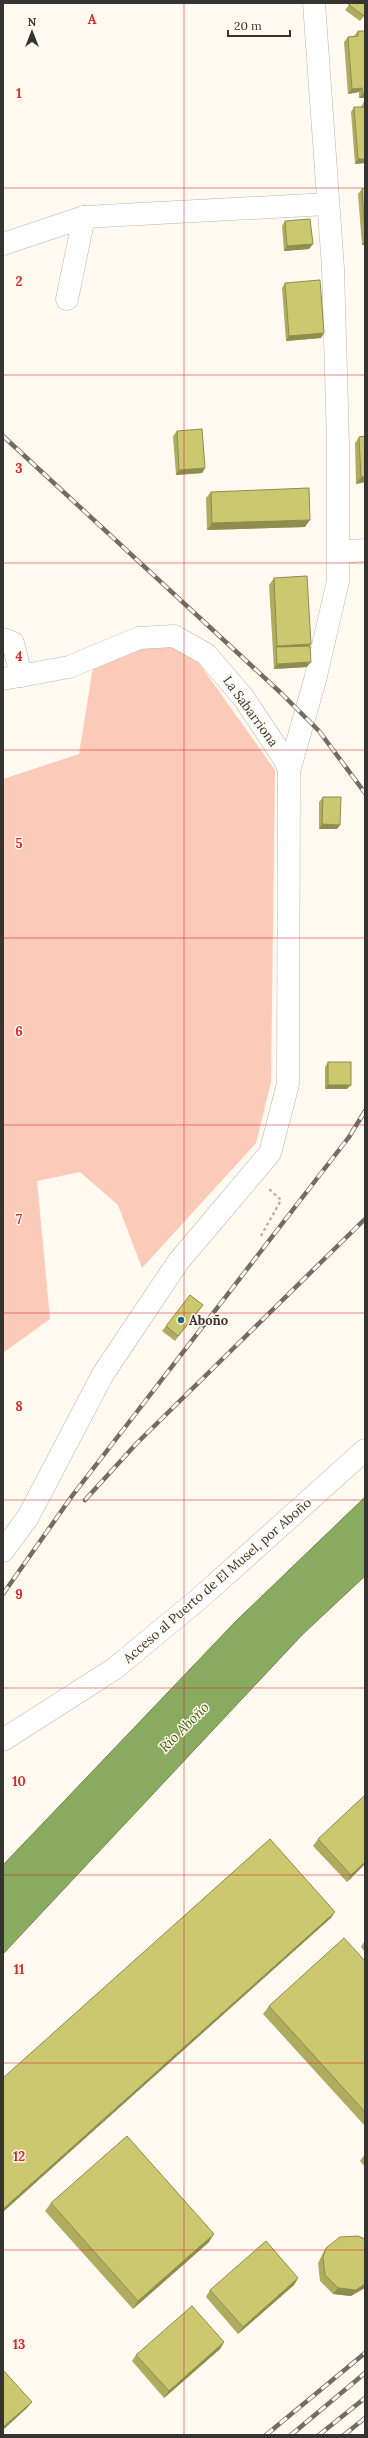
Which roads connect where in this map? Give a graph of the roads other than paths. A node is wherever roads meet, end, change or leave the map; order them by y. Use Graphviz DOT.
graph roads {
  1 [pos="314,3"];
  2 [pos="328,204"];
  3 [pos="84,217"];
  4 [pos="3,244"];
  5 [pos="67,299"];
  6 [pos="365,550"];
  7 [pos="338,552"];
  8 [pos="3,639"];
  9 [pos="12,678"];
  10 [pos="289,771"];
  11 [pos="365,1450"];
  12 [pos="3,1551"];
  13 [pos="3,1740"];
  1 -- 2 [label="street"];
  2 -- 3 [label="street"];
  2 -- 7 [label="street"];
  3 -- 4 [label="street"];
  3 -- 5 [label="street"];
  6 -- 7 [label="street"];
  7 -- 10 [label="street"];
  8 -- 9 [label="street"];
  9 -- 10 [label="street, La Sabarriona"];
  10 -- 12 [label="street"];
  11 -- 13 [label="street, Acceso al Puerto de El Musel, por Aboño"];
}
